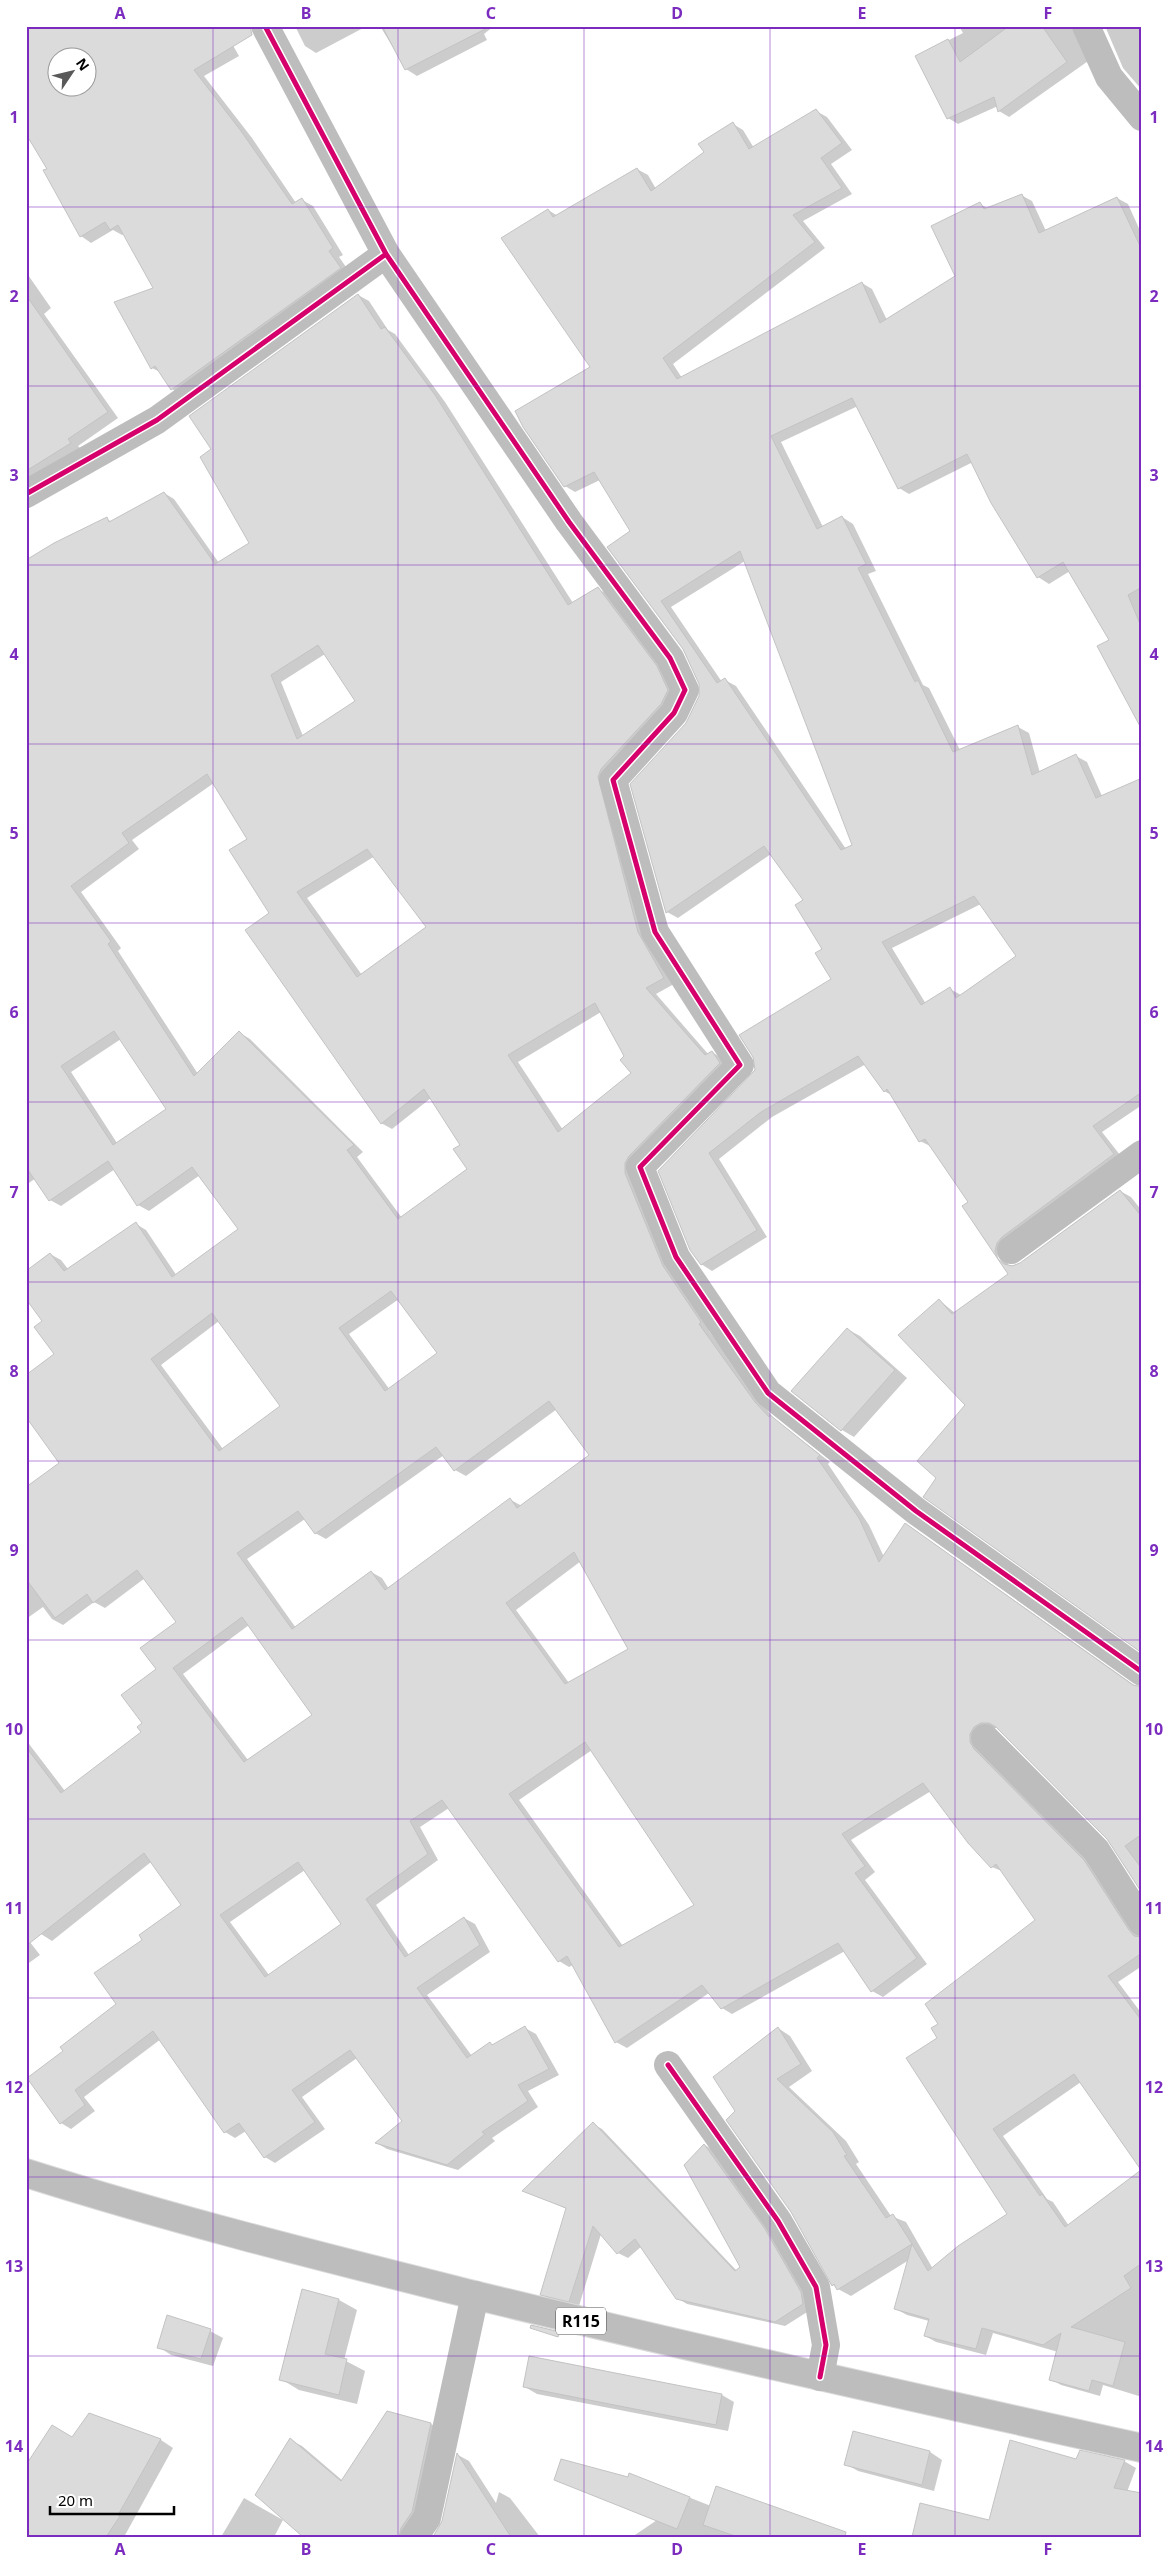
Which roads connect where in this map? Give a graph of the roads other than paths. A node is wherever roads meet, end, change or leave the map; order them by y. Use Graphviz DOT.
graph roads {
  1 [pos="265,26"];
  2 [pos="1086,26"];
  3 [pos="1142,117"];
  4 [pos="386,254"];
  5 [pos="26,494"];
  6 [pos="1142,1154"];
  7 [pos="1011,1250"];
  8 [pos="1142,1672"];
  9 [pos="985,1738"];
  10 [pos="1142,1922"];
  11 [pos="668,2065"];
  12 [pos="26,2173"];
  13 [pos="475,2295"];
  14 [pos="820,2377"];
  15 [pos="1142,2448"];
  16 [pos="414,2537"];
  1 -- 4 [label="street"];
  2 -- 3 [label="street"];
  4 -- 5 [label="street"];
  4 -- 8 [label="street"];
  6 -- 7 [label="street"];
  9 -- 10 [label="street"];
  11 -- 14 [label="street"];
  12 -- 13 [label="street, R115"];
  13 -- 14 [label="street, R115"];
  13 -- 16 [label="street"];
  14 -- 15 [label="street, R115"];
}
